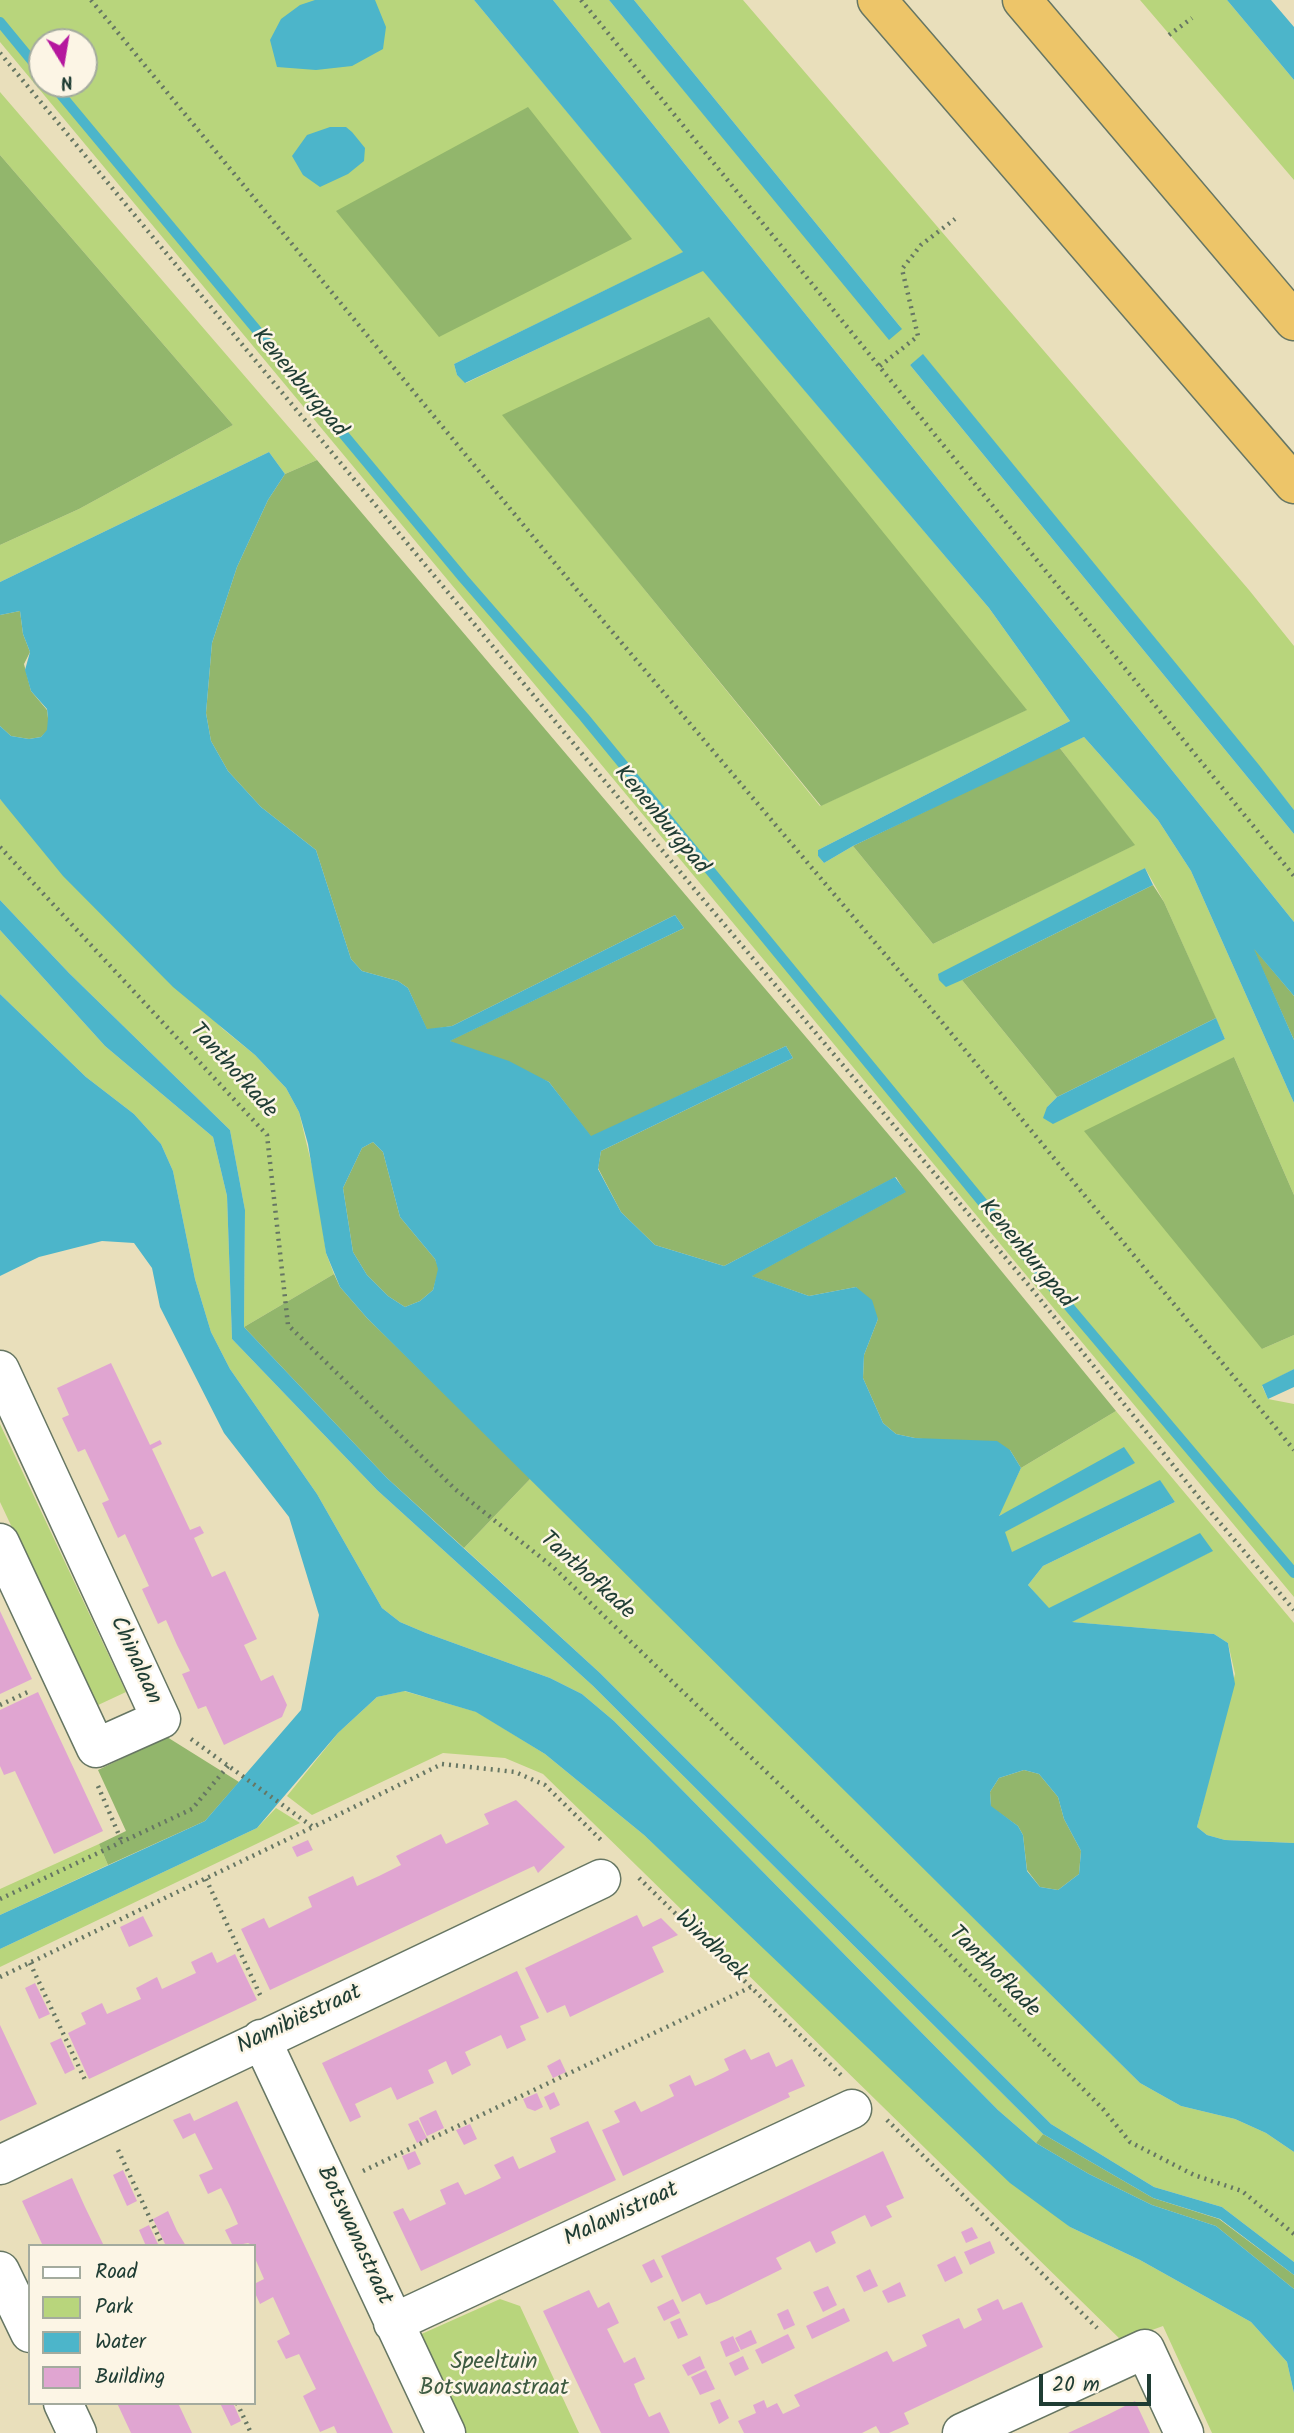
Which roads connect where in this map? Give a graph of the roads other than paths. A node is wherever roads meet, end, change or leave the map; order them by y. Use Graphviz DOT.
graph roads {
  1 [pos="877,0"];
  2 [pos="1022,0"];
  3 [pos="1294,321"];
  4 [pos="1294,484"];
  5 [pos="0,1370"];
  6 [pos="0,1543"];
  7 [pos="616,1868"];
  8 [pos="269,2035"];
  9 [pos="859,2101"];
  10 [pos="0,2165"];
  11 [pos="0,2271"];
  12 [pos="393,2323"];
  13 [pos="28,2329"];
  14 [pos="64,2405"];
  15 [pos="77,2433"];
  16 [pos="446,2433"];
  17 [pos="962,2433"];
  18 [pos="1184,2433"];
  1 -- 4 [label="highway"];
  2 -- 3 [label="highway"];
  5 -- 6 [label="street, Chinalaan"];
  7 -- 8 [label="street, Namibiëstraat"];
  8 -- 10 [label="street, Namibiëstraat"];
  8 -- 12 [label="street, Botswanastraat"];
  9 -- 12 [label="street, Malawistraat"];
  11 -- 13 [label="street"];
  12 -- 16 [label="street, Botswanastraat"];
  14 -- 15 [label="street"];
  17 -- 18 [label="street"];
}
